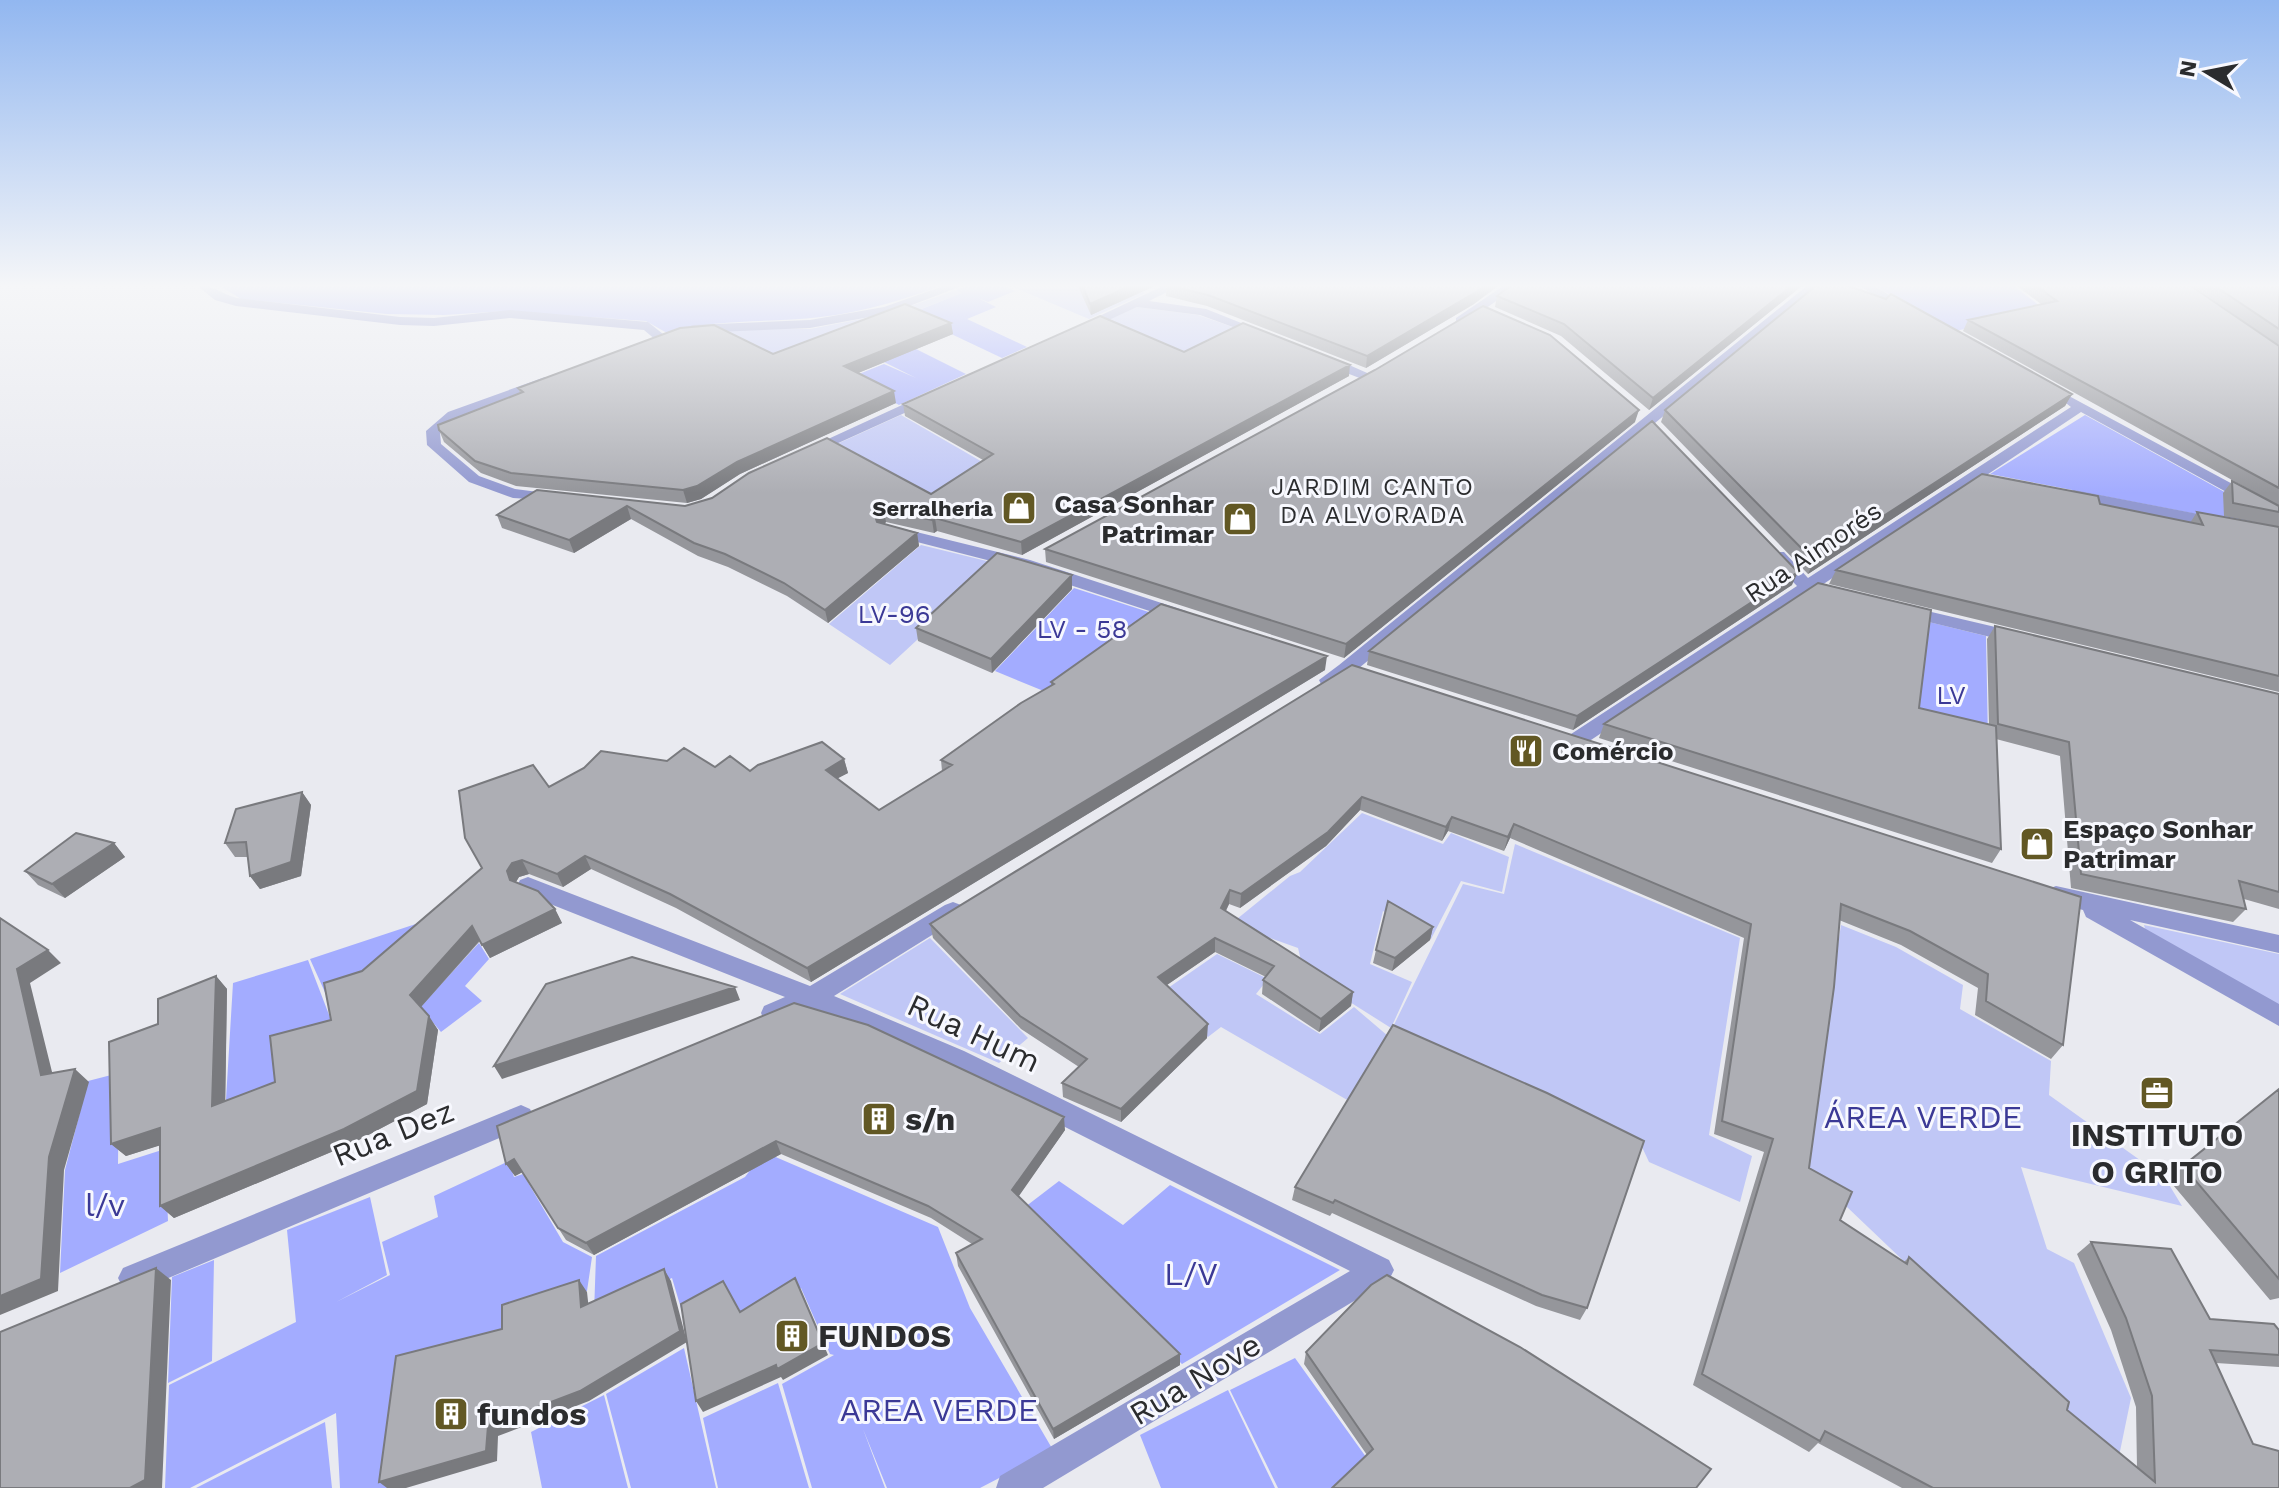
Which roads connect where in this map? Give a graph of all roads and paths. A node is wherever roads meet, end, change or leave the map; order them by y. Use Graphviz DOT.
graph roads {
  1 [pos="1732,353"];
  2 [pos="1313,354"];
  3 [pos="1367,376"];
  4 [pos="557,377"];
  5 [pos="947,388"];
  6 [pos="2053,391"];
  7 [pos="2081,406"];
  8 [pos="789,461"];
  9 [pos="1976,475"];
  10 [pos="2006,481"];
  11 [pos="2052,490"];
  12 [pos="575,500"];
  13 [pos="2279,516"];
  14 [pos="2234,526"];
  15 [pos="888,530"];
  16 [pos="1765,543"];
  17 [pos="1807,587"];
  18 [pos="1853,598"];
  19 [pos="1883,606"];
  20 [pos="1200,621"];
  21 [pos="2035,642"];
  22 [pos="1317,659"];
  23 [pos="1354,671"];
  24 [pos="1306,694"];
  25 [pos="1605,750"];
  26 [pos="528,886"];
  27 [pos="2031,887"];
  28 [pos="973,898"];
  29 [pos="2076,902"];
  30 [pos="2279,944"];
  31 [pos="812,997"];
  32 [pos="2279,1016"];
  33 [pos="753,1021"];
  34 [pos="546,1107"];
  35 [pos="1379,1270"];
  36 [pos="103,1290"];
  37 [pos="1012,1488"];
  1 -- 23 [label="street"];
  2 -- 3 [label="street"];
  4 -- 12 [label="street"];
  5 -- 8 [label="street"];
  6 -- 7 [label="street"];
  7 -- 9 [label="street, Rua Aimorés"];
  7 -- 13 [label="street"];
  9 -- 10 [label="street"];
  9 -- 17 [label="street, Rua Aimorés"];
  11 -- 14 [label="street"];
  15 -- 20 [label="street"];
  16 -- 17 [label="street"];
  17 -- 18 [label="street"];
  17 -- 25 [label="street, Rua Aimorés"];
  19 -- 21 [label="street"];
  22 -- 23 [label="street"];
  23 -- 24 [label="street"];
  26 -- 31 [label="street, Rua Hum"];
  27 -- 29 [label="street"];
  28 -- 31 [label="street"];
  29 -- 30 [label="street"];
  29 -- 32 [label="street"];
  31 -- 33 [label="street"];
  31 -- 35 [label="street, Rua Hum"];
  34 -- 36 [label="street, Rua Dez"];
  35 -- 37 [label="street, Rua Nove"];
}
